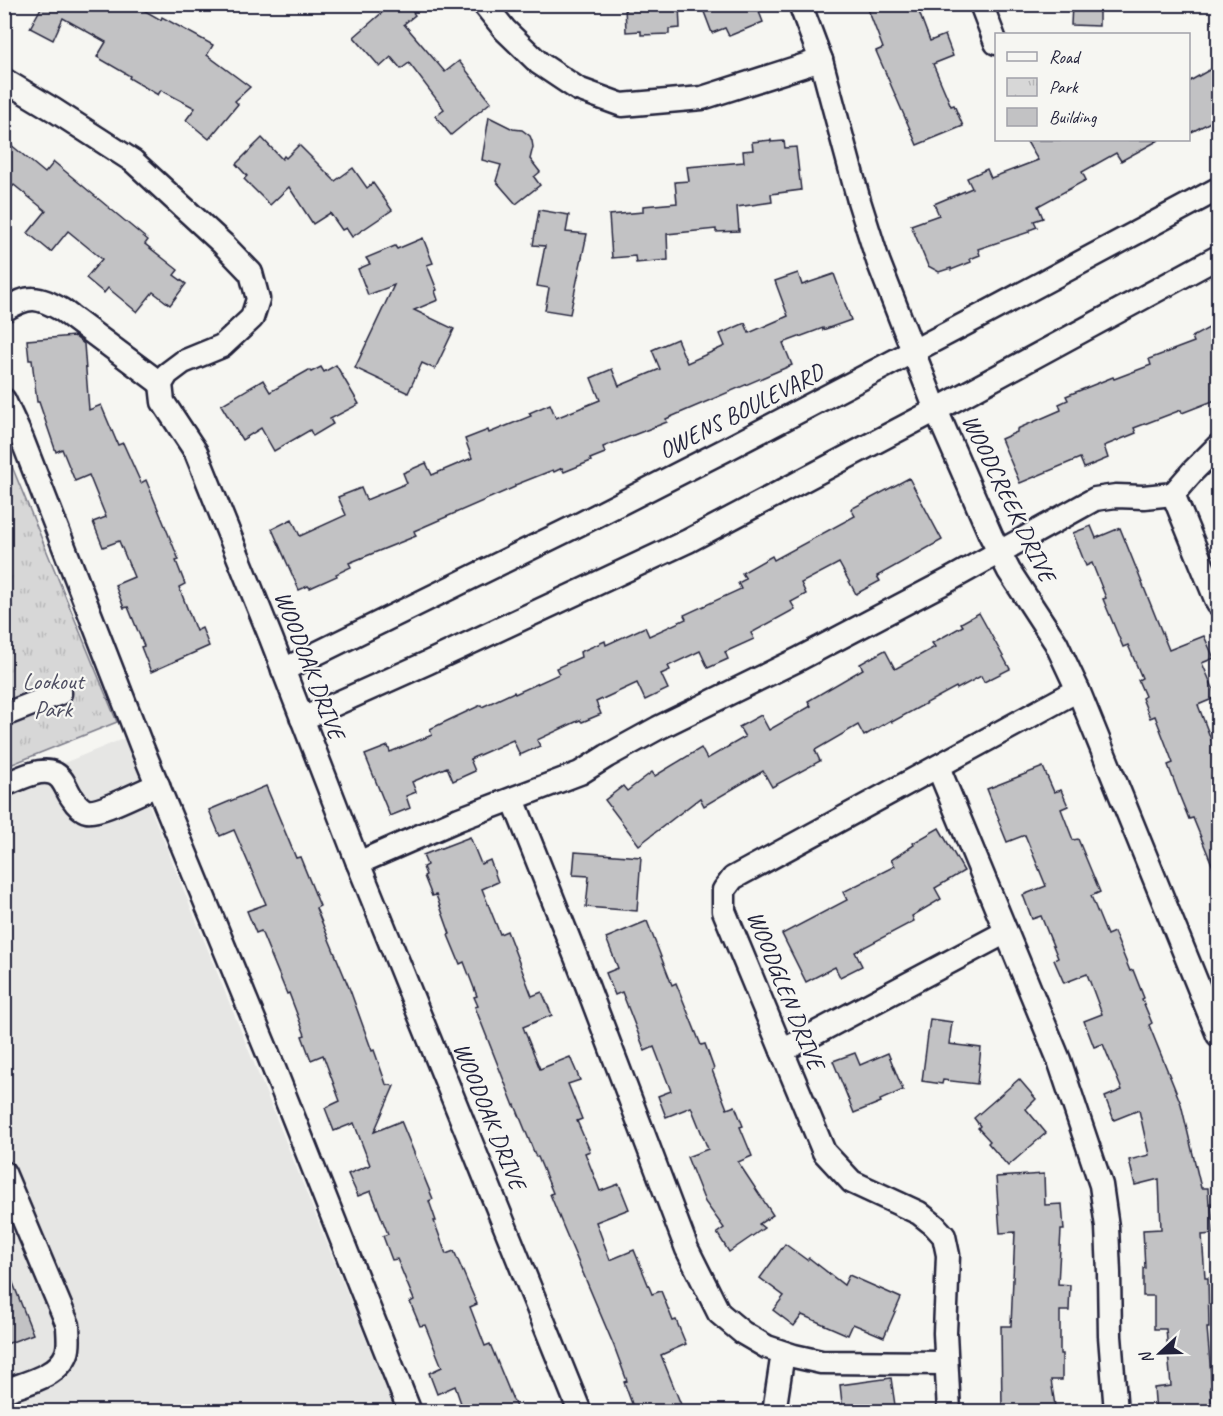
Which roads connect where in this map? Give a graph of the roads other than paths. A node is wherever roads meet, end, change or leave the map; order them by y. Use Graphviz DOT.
graph roads {
  1 [pos="484,4"];
  2 [pos="800,4"];
  3 [pos="981,4"];
  4 [pos="995,40"];
  5 [pos="821,60"];
  6 [pos="4,80"];
  7 [pos="1218,189"];
  8 [pos="1218,257"];
  9 [pos="4,310"];
  10 [pos="912,352"];
  11 [pos="161,384"];
  12 [pos="4,400"];
  13 [pos="936,410"];
  14 [pos="1218,446"];
  15 [pos="1173,494"];
  16 [pos="999,551"];
  17 [pos="1218,604"];
  18 [pos="283,670"];
  19 [pos="1078,690"];
  20 [pos="60,693"];
  21 [pos="4,715"];
  22 [pos="302,719"];
  23 [pos="938,767"];
  24 [pos="4,785"];
  25 [pos="158,785"];
  26 [pos="513,799"];
  27 [pos="358,862"];
  28 [pos="1006,932"];
  29 [pos="1218,1035"];
  30 [pos="782,1051"];
  31 [pos="4,1173"];
  32 [pos="783,1353"];
  33 [pos="946,1363"];
  34 [pos="4,1391"];
  35 [pos="410,1412"];
  36 [pos="580,1412"];
  37 [pos="774,1412"];
  38 [pos="949,1412"];
  39 [pos="1116,1412"];
  1 -- 5 [label="street"];
  2 -- 5 [label="street, WOODCREEK DRIVE"];
  3 -- 4 [label="street"];
  5 -- 10 [label="street, WOODCREEK DRIVE"];
  6 -- 11 [label="street"];
  7 -- 10 [label="street, OWENS BOULEVARD"];
  8 -- 13 [label="street"];
  9 -- 11 [label="street"];
  10 -- 13 [label="street, WOODCREEK DRIVE"];
  10 -- 18 [label="street, OWENS BOULEVARD"];
  11 -- 18 [label="street, WOODOAK DRIVE"];
  12 -- 25 [label="street"];
  13 -- 16 [label="street, WOODCREEK DRIVE"];
  13 -- 22 [label="street"];
  14 -- 15 [label="street"];
  15 -- 16 [label="street"];
  15 -- 17 [label="street"];
  16 -- 19 [label="street, WOODCREEK DRIVE"];
  16 -- 26 [label="street"];
  18 -- 22 [label="street, WOODOAK DRIVE"];
  19 -- 23 [label="street, WOODGLEN DRIVE"];
  19 -- 29 [label="street, WOODCREEK DRIVE"];
  20 -- 21 [label="street"];
  22 -- 27 [label="street, WOODOAK DRIVE"];
  23 -- 28 [label="street"];
  23 -- 30 [label="street, WOODGLEN DRIVE"];
  24 -- 25 [label="street"];
  25 -- 35 [label="street"];
  26 -- 27 [label="street"];
  26 -- 32 [label="street"];
  27 -- 36 [label="street, WOODOAK DRIVE"];
  28 -- 30 [label="street"];
  28 -- 39 [label="street"];
  30 -- 33 [label="street, WOODGLEN DRIVE"];
  31 -- 34 [label="street"];
  32 -- 33 [label="street"];
  32 -- 37 [label="street"];
  33 -- 38 [label="street, WOODGLEN DRIVE"];
}
